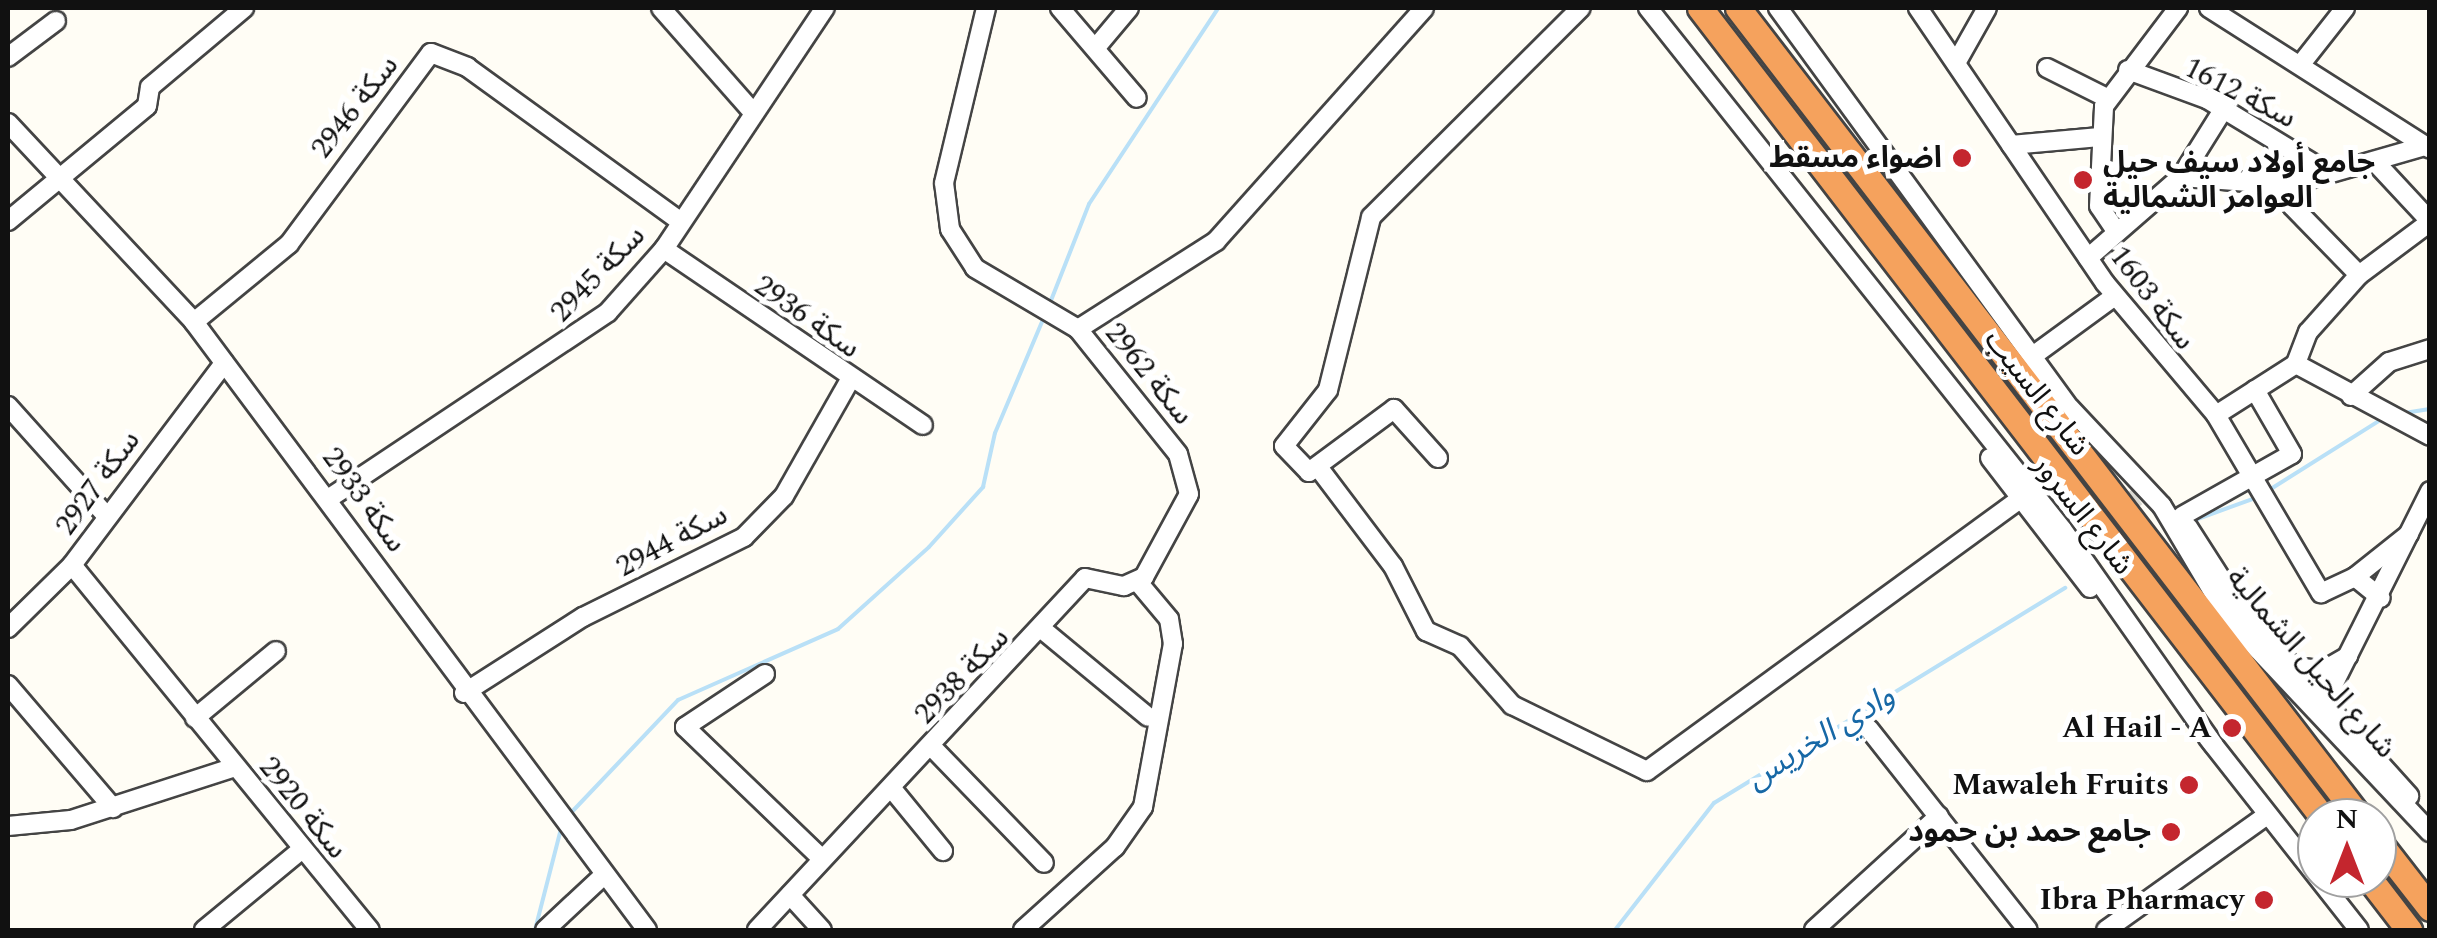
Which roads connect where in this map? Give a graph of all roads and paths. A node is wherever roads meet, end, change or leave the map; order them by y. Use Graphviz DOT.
graph roads {
  1 [pos="244,8"];
  2 [pos="660,8"];
  3 [pos="825,8"];
  4 [pos="986,8"];
  5 [pos="1060,8"];
  6 [pos="1129,8"];
  7 [pos="1424,8"];
  8 [pos="1581,8"];
  9 [pos="1648,8"];
  10 [pos="1700,8"];
  11 [pos="1738,8"];
  12 [pos="1778,8"];
  13 [pos="1918,8"];
  14 [pos="1987,8"];
  15 [pos="2178,8"];
  16 [pos="2210,8"];
  17 [pos="2345,8"];
  18 [pos="56,21"];
  19 [pos="1098,45"];
  20 [pos="8,57"];
  21 [pos="1956,63"];
  22 [pos="2301,64"];
  23 [pos="2047,68"];
  24 [pos="2128,70"];
  25 [pos="1136,98"];
  26 [pos="2107,98"];
  27 [pos="750,110"];
  28 [pos="2223,110"];
  29 [pos="8,123"];
  30 [pos="2100,137"];
  31 [pos="2011,145"];
  32 [pos="2427,147"];
  33 [pos="2378,164"];
  34 [pos="2324,170"];
  35 [pos="2181,177"];
  36 [pos="57,180"];
  37 [pos="2289,185"];
  38 [pos="8,221"];
  39 [pos="681,222"];
  40 [pos="2428,224"];
  41 [pos="2116,231"];
  42 [pos="664,249"];
  43 [pos="2088,258"];
  44 [pos="2359,275"];
  45 [pos="2115,296"];
  46 [pos="194,322"];
  47 [pos="1078,329"];
  48 [pos="2430,349"];
  49 [pos="2034,355"];
  50 [pos="224,363"];
  51 [pos="2296,364"];
  52 [pos="1933,374"];
  53 [pos="850,380"];
  54 [pos="2255,390"];
  55 [pos="2350,396"];
  56 [pos="8,406"];
  57 [pos="2216,415"];
  58 [pos="923,425"];
  59 [pos="2430,436"];
  60 [pos="1438,458"];
  61 [pos="1318,466"];
  62 [pos="2249,482"];
  63 [pos="2430,492"];
  64 [pos="2150,493"];
  65 [pos="331,497"];
  66 [pos="2020,499"];
  67 [pos="105,514"];
  68 [pos="2182,516"];
  69 [pos="2411,533"];
  70 [pos="2077,548"];
  71 [pos="72,565"];
  72 [pos="2355,577"];
  73 [pos="1138,582"];
  74 [pos="2381,598"];
  75 [pos="8,628"];
  76 [pos="1043,630"];
  77 [pos="2359,645"];
  78 [pos="276,650"];
  79 [pos="2347,665"];
  80 [pos="2290,666"];
  81 [pos="765,674"];
  82 [pos="8,685"];
  83 [pos="464,692"];
  84 [pos="2320,710"];
  85 [pos="195,718"];
  86 [pos="1148,718"];
  87 [pos="1868,729"];
  88 [pos="2360,742"];
  89 [pos="932,747"];
  90 [pos="2363,765"];
  91 [pos="234,767"];
  92 [pos="2386,771"];
  93 [pos="893,790"];
  94 [pos="2307,798"];
  95 [pos="2345,798"];
  96 [pos="113,808"];
  97 [pos="2267,815"];
  98 [pos="1939,816"];
  99 [pos="2430,819"];
  100 [pos="8,826"];
  101 [pos="2430,832"];
  102 [pos="302,850"];
  103 [pos="943,851"];
  104 [pos="822,859"];
  105 [pos="1044,863"];
  106 [pos="2397,866"];
  107 [pos="604,875"];
  108 [pos="790,895"];
  109 [pos="2375,898"];
  110 [pos="2384,898"];
  111 [pos="2430,908"];
  112 [pos="204,930"];
  113 [pos="370,930"];
  114 [pos="546,930"];
  115 [pos="647,930"];
  116 [pos="757,930"];
  117 [pos="822,930"];
  118 [pos="1022,930"];
  119 [pos="1814,930"];
  120 [pos="2028,930"];
  121 [pos="2106,930"];
  122 [pos="2359,930"];
  123 [pos="2399,930"];
  124 [pos="2409,930"];
  1 -- 36 [label="street"];
  2 -- 27 [label="street"];
  3 -- 27 [label="street, سكة 2945"];
  4 -- 47 [label="street, سكة 2962"];
  5 -- 19 [label="street"];
  6 -- 19 [label="street"];
  7 -- 47 [label="street"];
  8 -- 61 [label="street"];
  9 -- 52 [label="street, شارع السرور"];
  10 -- 94 [label="highway, شارع السيب"];
  11 -- 95 [label="highway, شارع السيب"];
  12 -- 49 [label="street, شارع الحيل الشمالية"];
  13 -- 21 [label="street, سكة 1603"];
  14 -- 21 [label="street"];
  15 -- 24 [label="street"];
  16 -- 22 [label="street"];
  17 -- 22 [label="street"];
  18 -- 20 [label="street"];
  19 -- 25 [label="street"];
  21 -- 31 [label="street, سكة 1603"];
  22 -- 32 [label="street"];
  23 -- 26 [label="street"];
  24 -- 26 [label="street"];
  24 -- 28 [label="street, سكة 1612"];
  26 -- 30 [label="street"];
  27 -- 39 [label="street, سكة 2945"];
  28 -- 34 [label="street, سكة 1612"];
  28 -- 35 [label="street"];
  29 -- 36 [label="street, سكة 2933"];
  30 -- 31 [label="street"];
  30 -- 41 [label="street"];
  31 -- 43 [label="street, سكة 1603"];
  32 -- 33 [label="street"];
  33 -- 34 [label="street"];
  33 -- 40 [label="street"];
  34 -- 37 [label="street"];
  35 -- 37 [label="street"];
  35 -- 41 [label="street"];
  36 -- 38 [label="street"];
  36 -- 46 [label="street, سكة 2933"];
  37 -- 44 [label="street"];
  39 -- 42 [label="street, سكة 2945"];
  39 -- 46 [label="street, سكة 2946"];
  40 -- 44 [label="street"];
  41 -- 43 [label="street"];
  42 -- 53 [label="street, سكة 2936"];
  42 -- 65 [label="street, سكة 2945"];
  43 -- 45 [label="street, سكة 1603"];
  44 -- 51 [label="street"];
  45 -- 49 [label="street"];
  45 -- 57 [label="street, سكة 1603"];
  46 -- 50 [label="street, سكة 2933"];
  47 -- 73 [label="street, سكة 2962"];
  48 -- 55 [label="street"];
  49 -- 64 [label="street, شارع الحيل الشمالية"];
  50 -- 65 [label="street, سكة 2933"];
  50 -- 67 [label="street, سكة 2927"];
  51 -- 54 [label="street"];
  51 -- 55 [label="street"];
  52 -- 66 [label="street, شارع السرور"];
  52 -- 70 [label="street, شارع السرور"];
  53 -- 58 [label="street, سكة 2936"];
  53 -- 83 [label="street, سكة 2944"];
  54 -- 57 [label="street"];
  54 -- 62 [label="street"];
  55 -- 59 [label="street"];
  56 -- 67 [label="street"];
  57 -- 62 [label="street, سكة 1603"];
  60 -- 61 [label="street"];
  61 -- 66 [label="street"];
  62 -- 68 [label="street"];
  62 -- 72 [label="street, سكة 1603"];
  63 -- 69 [label="street"];
  64 -- 68 [label="street, شارع الحيل الشمالية"];
  64 -- 84 [label="street, شارع الحيل الشمالية"];
  65 -- 83 [label="street, سكة 2933"];
  66 -- 70 [label="street, شارع السرور"];
  67 -- 71 [label="street, سكة 2927"];
  68 -- 80 [label="street, شارع الحيل الشمالية"];
  69 -- 72 [label="street"];
  69 -- 74 [label="street"];
  70 -- 97 [label="street, شارع السرور"];
  71 -- 75 [label="street, سكة 2927"];
  71 -- 85 [label="street, سكة 2920"];
  72 -- 74 [label="street"];
  73 -- 76 [label="street, سكة 2938"];
  73 -- 118 [label="street"];
  74 -- 77 [label="street"];
  76 -- 86 [label="street"];
  76 -- 89 [label="street, سكة 2938"];
  77 -- 79 [label="street"];
  77 -- 80 [label="street"];
  78 -- 85 [label="street"];
  79 -- 84 [label="street"];
  79 -- 88 [label="street"];
  80 -- 84 [label="street, شارع الحيل الشمالية"];
  81 -- 104 [label="street"];
  82 -- 96 [label="street"];
  83 -- 107 [label="street, سكة 2933"];
  84 -- 88 [label="street, شارع الحيل الشمالية"];
  84 -- 90 [label="street, شارع الحيل الشمالية"];
  85 -- 91 [label="street, سكة 2920"];
  87 -- 98 [label="street"];
  88 -- 92 [label="street, شارع الحيل الشمالية"];
  89 -- 93 [label="street, سكة 2938"];
  89 -- 105 [label="street"];
  90 -- 92 [label="street"];
  90 -- 101 [label="street, شارع الحيل الشمالية"];
  91 -- 96 [label="street"];
  91 -- 102 [label="street, سكة 2920"];
  92 -- 99 [label="street, شارع الحيل الشمالية"];
  93 -- 103 [label="street"];
  93 -- 104 [label="street, سكة 2938"];
  96 -- 100 [label="street"];
  97 -- 121 [label="street"];
  97 -- 122 [label="street, شارع السرور"];
  98 -- 119 [label="street"];
  98 -- 120 [label="street"];
  102 -- 112 [label="street"];
  102 -- 113 [label="street, سكة 2920"];
  104 -- 108 [label="street, سكة 2938"];
  106 -- 111 [label="highway"];
  107 -- 114 [label="street"];
  107 -- 115 [label="street, سكة 2933"];
  108 -- 116 [label="street, سكة 2938"];
  108 -- 117 [label="street"];
  109 -- 123 [label="highway"];
  110 -- 124 [label="highway"];
}
